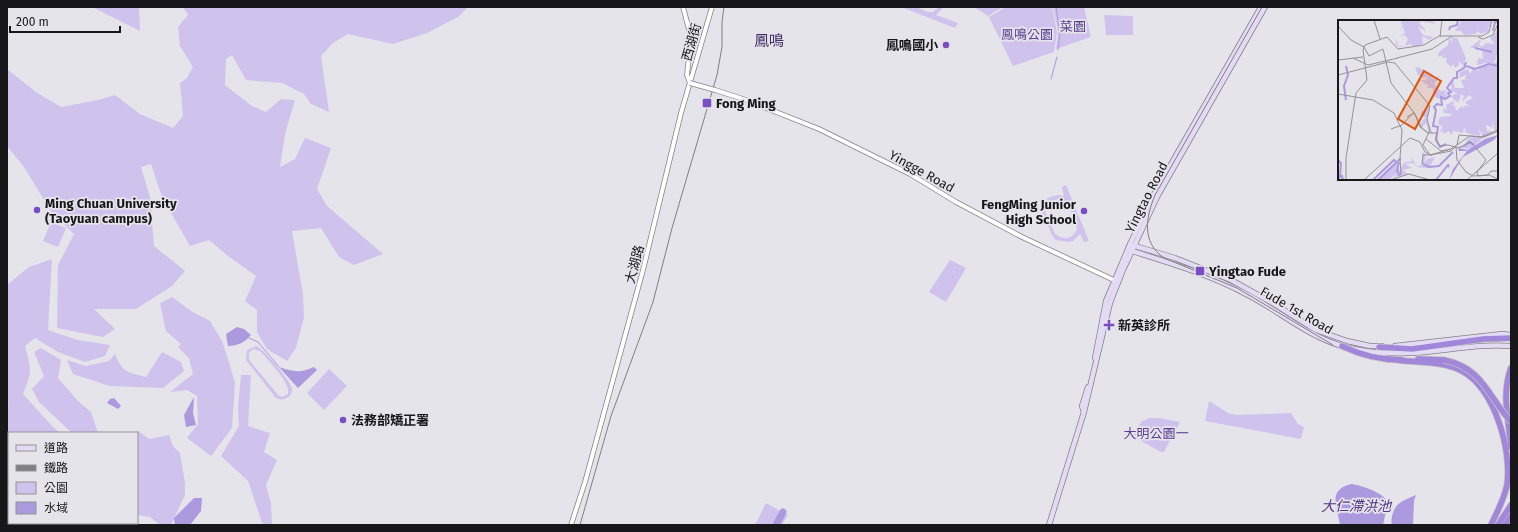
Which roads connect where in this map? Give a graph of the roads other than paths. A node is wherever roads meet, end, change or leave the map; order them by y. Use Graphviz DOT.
graph roads {
  1 [pos="683,7"];
  2 [pos="712,7"];
  3 [pos="1261,7"];
  4 [pos="1266,7"];
  5 [pos="690,83"];
  6 [pos="1131,247"];
  7 [pos="1116,281"];
  8 [pos="1511,335"];
  9 [pos="1511,338"];
  10 [pos="1474,341"];
  11 [pos="1511,342"];
  12 [pos="1342,346"];
  13 [pos="1511,346"];
  14 [pos="1379,347"];
  15 [pos="1398,360"];
  16 [pos="1511,368"];
  17 [pos="1511,422"];
  18 [pos="1511,447"];
  19 [pos="1511,478"];
  20 [pos="1511,505"];
  21 [pos="1511,516"];
  22 [pos="571,525"];
  23 [pos="1049,525"];
  24 [pos="1491,525"];
  25 [pos="1498,525"];
  26 [pos="1505,525"];
  1 -- 5 [label="street, 大湖路"];
  2 -- 5 [label="street, 西湖街"];
  3 -- 6 [label="main road, Yingtao Road"];
  4 -- 6 [label="main road, Yingtao Road"];
  5 -- 7 [label="street, Yingge Road, bridge"];
  5 -- 22 [label="street, 大湖路"];
  6 -- 7 [label="main road, Yingtao Road"];
  6 -- 12 [label="main road, Fude 1st Road"];
  6 -- 14 [label="main road, Fude 1st Road"];
  7 -- 23 [label="main road, Yingtao Road"];
  8 -- 14 [label="main road, Fude 1st Road"];
  9 -- 10 [label="highway"];
  10 -- 11 [label="highway"];
  10 -- 14 [label="highway"];
  12 -- 13 [label="main road, Fude 1st Road"];
  12 -- 15 [label="highway"];
  15 -- 17 [label="highway, bridge"];
  15 -- 24 [label="highway"];
  16 -- 18 [label="highway"];
  19 -- 24 [label="highway"];
  20 -- 25 [label="highway"];
  21 -- 26 [label="highway"];
}
